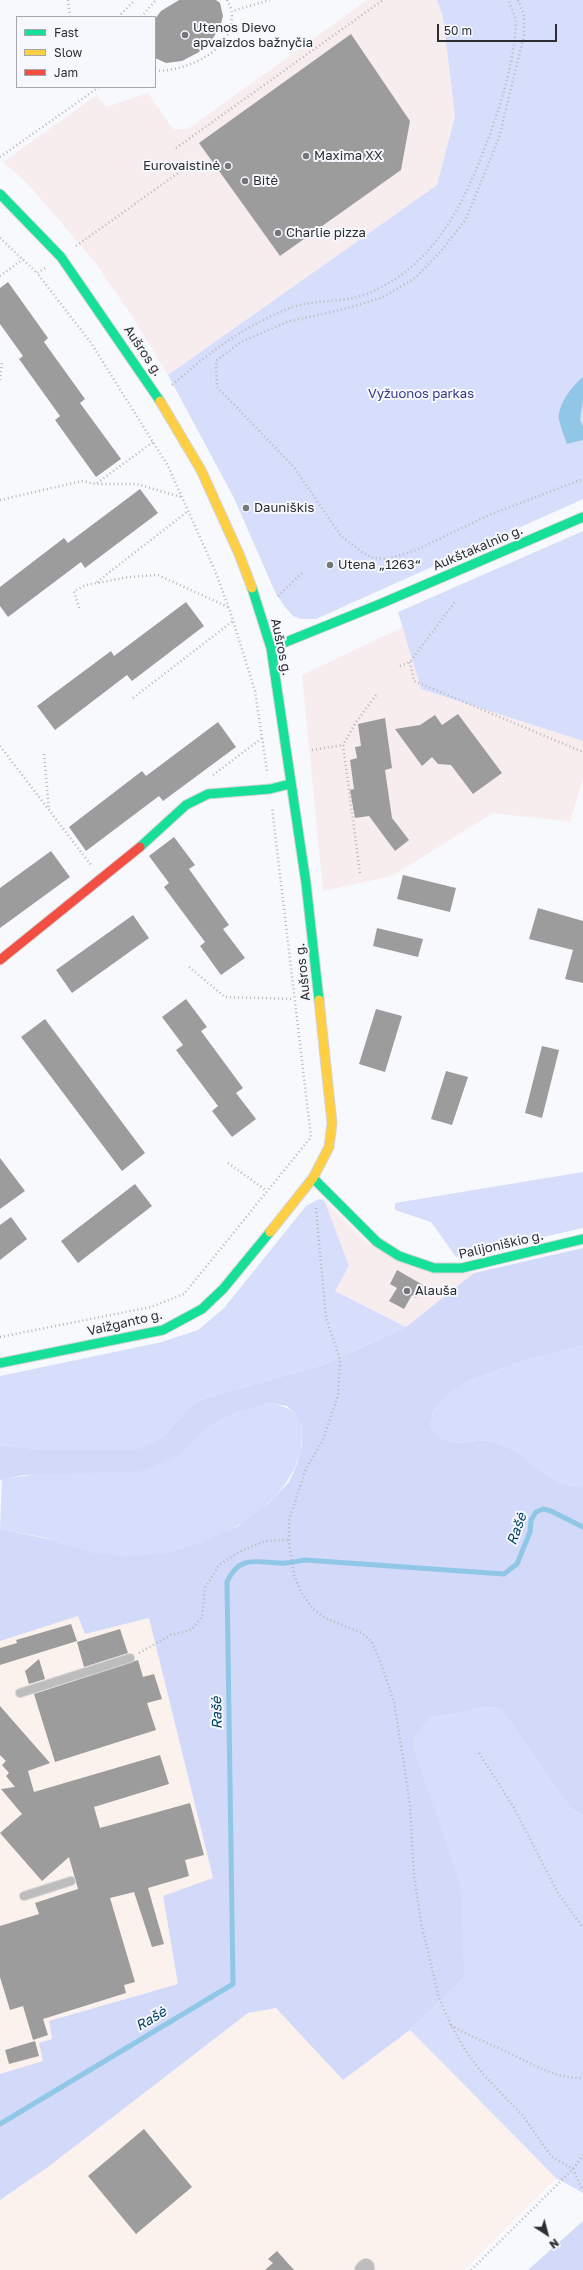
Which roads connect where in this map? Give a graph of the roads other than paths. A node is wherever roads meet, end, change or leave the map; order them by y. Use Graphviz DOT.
graph roads {
  1 [pos="0,194"];
  2 [pos="583,517"];
  3 [pos="271,648"];
  4 [pos="290,784"];
  5 [pos="0,960"];
  6 [pos="313,1178"];
  7 [pos="583,1239"];
  8 [pos="0,1363"];
  9 [pos="130,1658"];
  10 [pos="20,1693"];
  11 [pos="70,1881"];
  12 [pos="24,1896"];
  1 -- 3 [label="street, Aušros g."];
  2 -- 3 [label="street, Aukštakalnio g."];
  3 -- 4 [label="street, Aušros g."];
  4 -- 5 [label="street"];
  4 -- 6 [label="street, Aušros g."];
  6 -- 7 [label="street, Palijoniškio g."];
  6 -- 8 [label="street, Vaižganto g."];
  9 -- 10 [label="lane"];
  11 -- 12 [label="lane"];
}
